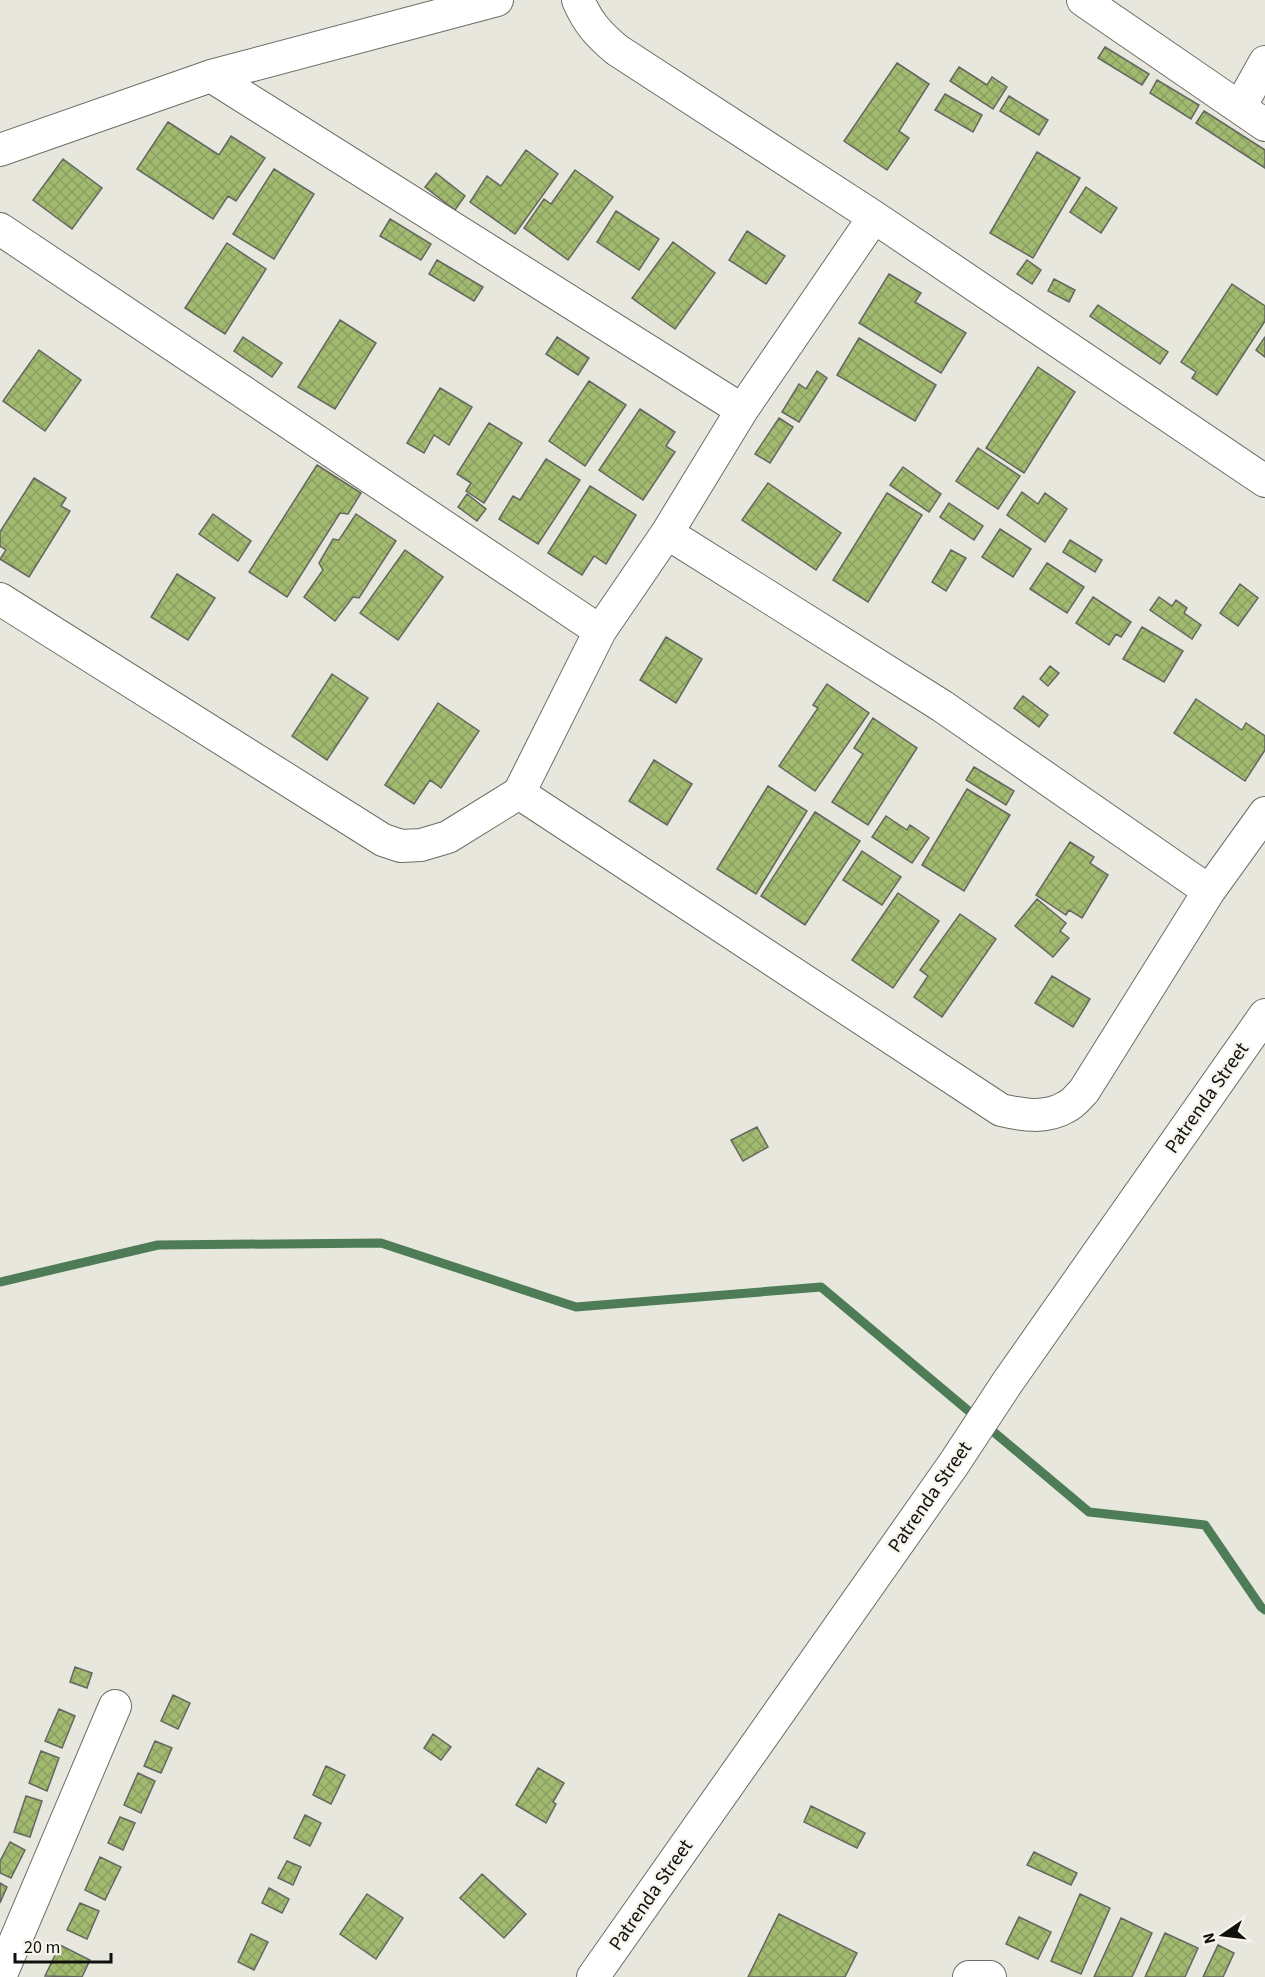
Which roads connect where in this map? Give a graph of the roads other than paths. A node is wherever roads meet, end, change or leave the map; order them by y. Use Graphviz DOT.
graph roads {
  1 [pos="497,0"];
  2 [pos="578,0"];
  3 [pos="1083,0"];
  4 [pos="1265,62"];
  5 [pos="212,76"];
  6 [pos="1252,116"];
  7 [pos="0,150"];
  8 [pos="874,217"];
  9 [pos="0,229"];
  10 [pos="742,410"];
  11 [pos="1265,481"];
  12 [pos="667,533"];
  13 [pos="0,599"];
  14 [pos="600,631"];
  15 [pos="519,793"];
  16 [pos="1265,813"];
  17 [pos="1209,891"];
  18 [pos="1265,1015"];
  19 [pos="115,1706"];
  20 [pos="0,1977"];
  21 [pos="593,1977"];
  22 [pos="969,1977"];
  23 [pos="990,1977"];
  1 -- 5 [label="street"];
  2 -- 8 [label="street"];
  3 -- 6 [label="street"];
  4 -- 6 [label="street"];
  5 -- 7 [label="street"];
  5 -- 10 [label="street"];
  8 -- 10 [label="street"];
  8 -- 11 [label="street"];
  9 -- 14 [label="street"];
  10 -- 12 [label="street"];
  12 -- 14 [label="street"];
  12 -- 17 [label="street"];
  13 -- 15 [label="street"];
  14 -- 15 [label="street"];
  15 -- 17 [label="street"];
  16 -- 17 [label="street"];
  18 -- 21 [label="street, Patrenda Street"];
  19 -- 20 [label="street"];
  22 -- 23 [label="street"];
}
